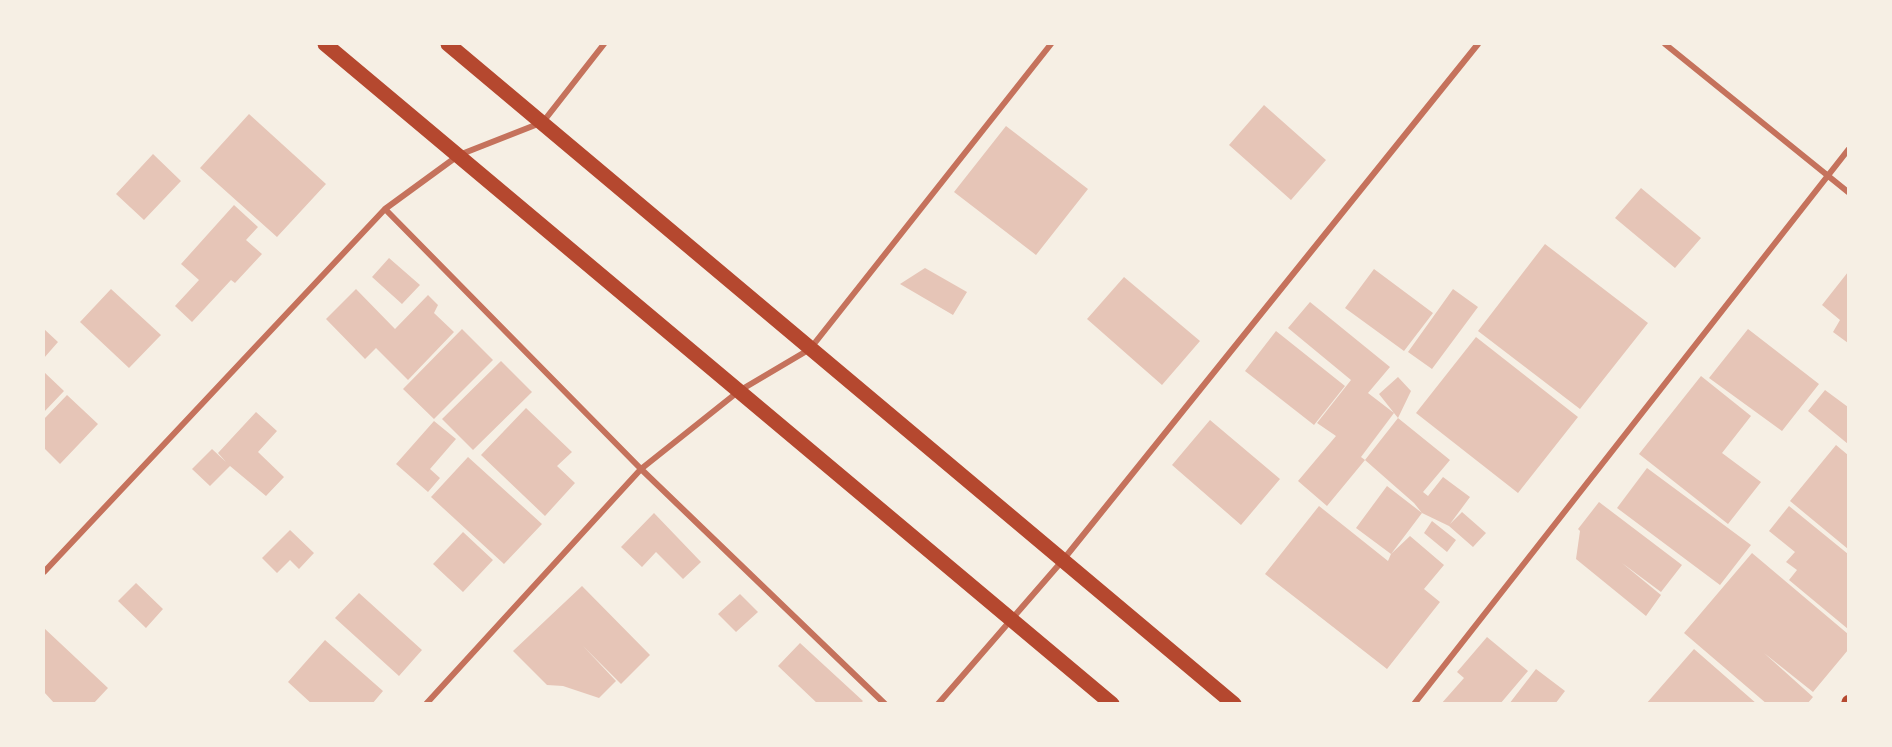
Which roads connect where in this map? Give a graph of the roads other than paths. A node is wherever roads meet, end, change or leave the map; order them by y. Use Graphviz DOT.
graph roads {
  1 [pos="325,44"];
  2 [pos="448,44"];
  3 [pos="604,44"];
  4 [pos="1051,44"];
  5 [pos="1478,44"];
  6 [pos="1665,44"];
  7 [pos="543,122"];
  8 [pos="1848,150"];
  9 [pos="459,155"];
  10 [pos="1829,176"];
  11 [pos="1848,192"];
  12 [pos="385,209"];
  13 [pos="810,349"];
  14 [pos="739,391"];
  15 [pos="641,469"];
  16 [pos="1063,560"];
  17 [pos="44,572"];
  18 [pos="1012,620"];
  19 [pos="426,704"];
  20 [pos="885,704"];
  21 [pos="938,704"];
  22 [pos="1112,704"];
  23 [pos="1234,704"];
  24 [pos="1414,704"];
  1 -- 9 [label="main road"];
  2 -- 7 [label="main road"];
  3 -- 7 [label="street"];
  4 -- 13 [label="street"];
  5 -- 16 [label="street"];
  6 -- 10 [label="street"];
  7 -- 9 [label="street"];
  7 -- 13 [label="main road"];
  8 -- 10 [label="street"];
  9 -- 12 [label="street"];
  9 -- 14 [label="main road"];
  10 -- 11 [label="street"];
  10 -- 24 [label="street"];
  12 -- 15 [label="street"];
  12 -- 17 [label="street"];
  13 -- 14 [label="street"];
  13 -- 16 [label="main road"];
  14 -- 15 [label="street"];
  14 -- 18 [label="main road"];
  15 -- 19 [label="street"];
  15 -- 20 [label="street"];
  16 -- 18 [label="street"];
  16 -- 23 [label="main road"];
  18 -- 21 [label="street"];
  18 -- 22 [label="main road"];
}
